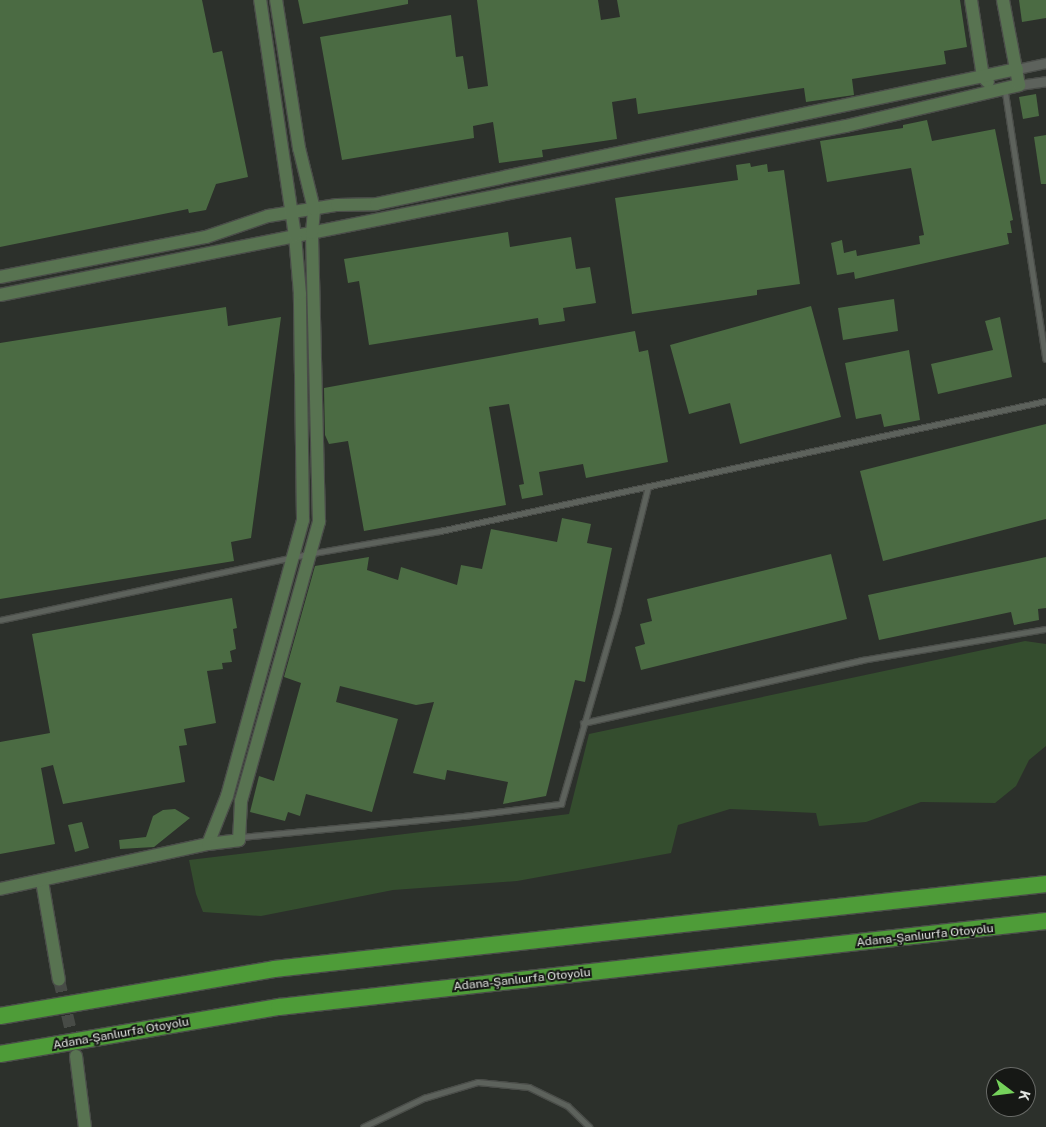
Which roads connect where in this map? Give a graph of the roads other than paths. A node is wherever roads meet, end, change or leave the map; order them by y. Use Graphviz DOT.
graph roads {
  1 [pos="260,0"];
  2 [pos="276,0"];
  3 [pos="971,0"];
  4 [pos="1003,0"];
  5 [pos="282,39"];
  6 [pos="267,41"];
  7 [pos="1046,63"];
  8 [pos="1017,68"];
  9 [pos="983,77"];
  10 [pos="1046,80"];
  11 [pos="1019,85"];
  12 [pos="1000,89"];
  13 [pos="314,209"];
  14 [pos="292,214"];
  15 [pos="312,233"];
  16 [pos="295,236"];
  17 [pos="0,277"];
  18 [pos="0,295"];
  19 [pos="1046,359"];
  20 [pos="1046,401"];
  21 [pos="648,487"];
  22 [pos="308,554"];
  23 [pos="291,558"];
  24 [pos="0,620"];
  25 [pos="1046,629"];
  26 [pos="583,723"];
  27 [pos="239,839"];
  28 [pos="208,844"];
  29 [pos="42,881"];
  30 [pos="1046,884"];
  31 [pos="0,889"];
  32 [pos="1046,922"];
  33 [pos="59,980"];
  34 [pos="0,1016"];
  35 [pos="0,1054"];
  36 [pos="76,1056"];
  37 [pos="85,1127"];
  38 [pos="363,1127"];
  39 [pos="590,1127"];
  1 -- 6 [label="street"];
  2 -- 5 [label="street"];
  3 -- 9 [label="street"];
  4 -- 8 [label="street"];
  5 -- 6 [label="street"];
  5 -- 13 [label="street"];
  6 -- 14 [label="street"];
  7 -- 8 [label="street"];
  8 -- 9 [label="street"];
  8 -- 11 [label="street"];
  9 -- 12 [label="street"];
  9 -- 13 [label="street"];
  10 -- 11 [label="street"];
  11 -- 12 [label="street"];
  12 -- 15 [label="street"];
  12 -- 19 [label="lane"];
  13 -- 14 [label="street"];
  13 -- 15 [label="street"];
  14 -- 16 [label="street"];
  14 -- 17 [label="street"];
  15 -- 16 [label="street"];
  15 -- 22 [label="street"];
  16 -- 18 [label="street"];
  16 -- 23 [label="street"];
  20 -- 21 [label="lane"];
  21 -- 22 [label="lane"];
  21 -- 26 [label="lane"];
  22 -- 23 [label="lane"];
  22 -- 27 [label="street"];
  23 -- 24 [label="lane"];
  23 -- 28 [label="street"];
  25 -- 26 [label="lane"];
  26 -- 27 [label="lane"];
  27 -- 28 [label="street"];
  28 -- 29 [label="street"];
  29 -- 31 [label="street"];
  29 -- 33 [label="street"];
  30 -- 34 [label="highway"];
  32 -- 35 [label="highway, Adana-Şanlıurfa Otoyolu"];
  36 -- 37 [label="street"];
  38 -- 39 [label="lane"];
}
